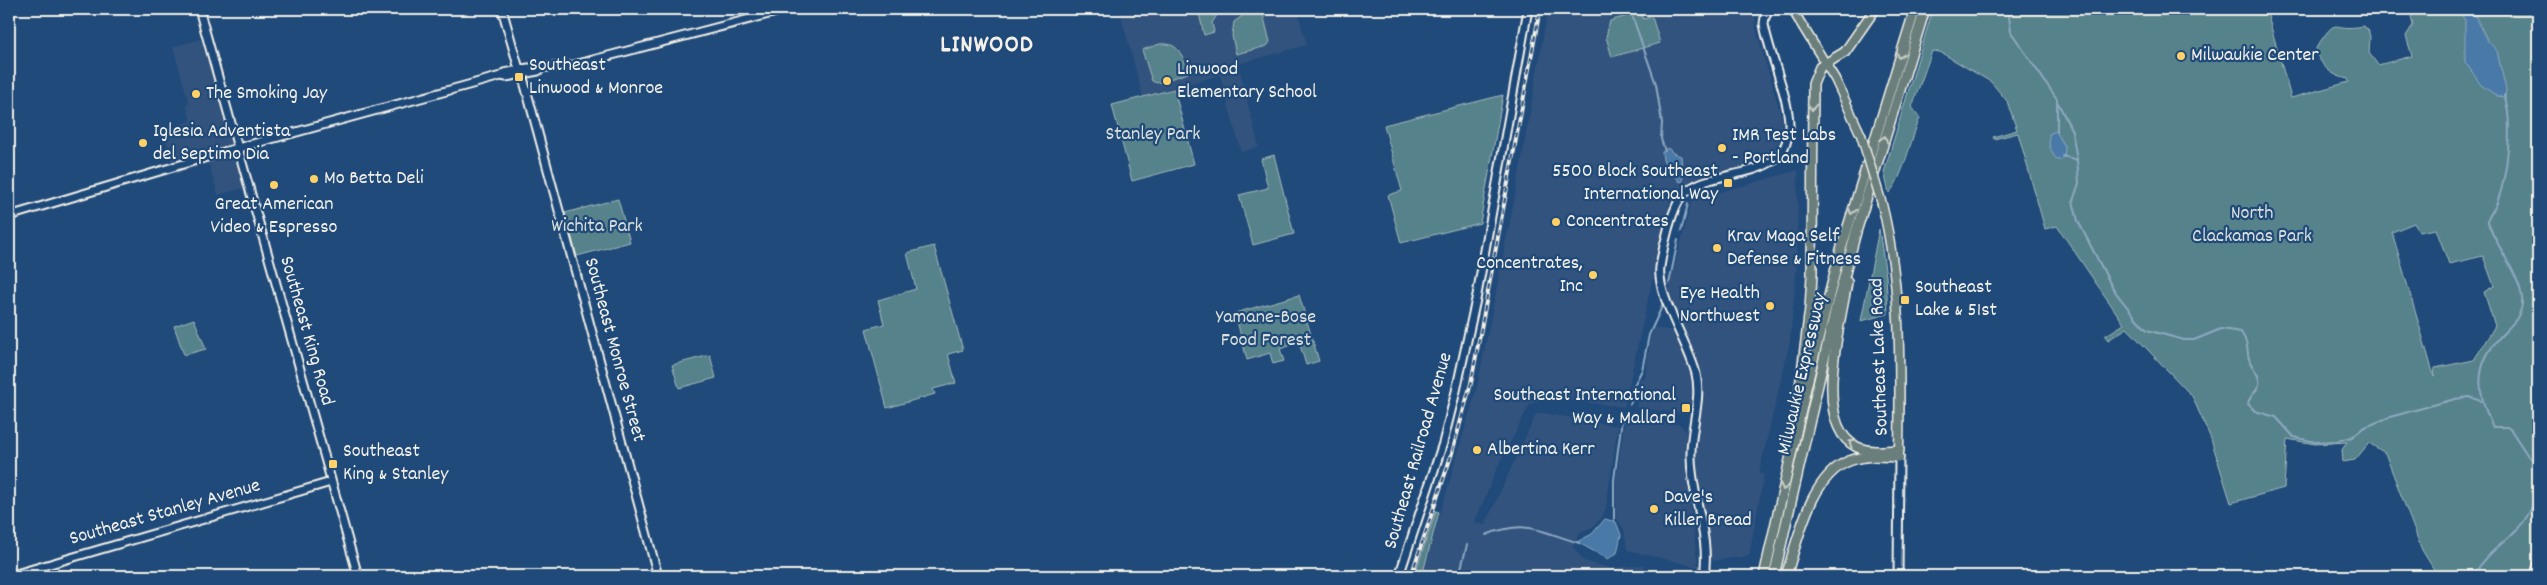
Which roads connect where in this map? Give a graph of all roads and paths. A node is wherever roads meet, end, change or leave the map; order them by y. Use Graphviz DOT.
graph roads {
  1 [pos="199,9"];
  2 [pos="502,9"];
  3 [pos="788,9"];
  4 [pos="1528,9"];
  5 [pos="1770,9"];
  6 [pos="1792,9"];
  7 [pos="1875,9"];
  8 [pos="1915,9"];
  9 [pos="1925,9"];
  10 [pos="1826,63"];
  11 [pos="521,72"];
  12 [pos="238,149"];
  13 [pos="9,216"];
  14 [pos="1856,232"];
  15 [pos="1899,454"];
  16 [pos="1790,458"];
  17 [pos="331,482"];
  18 [pos="2538,563"];
  19 [pos="9,576"];
  20 [pos="358,576"];
  21 [pos="658,576"];
  22 [pos="1399,576"];
  23 [pos="1704,576"];
  24 [pos="1764,576"];
  25 [pos="1774,576"];
  26 [pos="1786,576"];
  27 [pos="1898,576"];
  28 [pos="2533,576"];
  1 -- 12 [label="street, Southeast King Road"];
  2 -- 11 [label="street, Southeast Monroe Street"];
  3 -- 11 [label="street"];
  4 -- 22 [label="street, Southeast Railroad Avenue"];
  5 -- 23 [label="street"];
  6 -- 10 [label="main road, Southeast Lake Road"];
  7 -- 10 [label="highway"];
  8 -- 16 [label="highway, Milwaukie Expressway, one-way"];
  14 -- 9 [label="highway, Milwaukie Expressway, one-way"];
  10 -- 15 [label="main road, Southeast Lake Road, bridge"];
  10 -- 16 [label="highway, one-way"];
  11 -- 12 [label="street"];
  11 -- 21 [label="street, Southeast Monroe Street"];
  12 -- 13 [label="street"];
  12 -- 17 [label="street, Southeast King Road"];
  15 -- 14 [label="highway, one-way"];
  14 -- 25 [label="highway, Milwaukie Expressway"];
  15 -- 26 [label="highway"];
  15 -- 27 [label="street, Southeast Lake Road"];
  16 -- 24 [label="highway, Milwaukie Expressway, one-way"];
  17 -- 19 [label="street, Southeast Stanley Avenue"];
  17 -- 20 [label="street, Southeast King Road"];
  18 -- 28 [label="street"];
}
